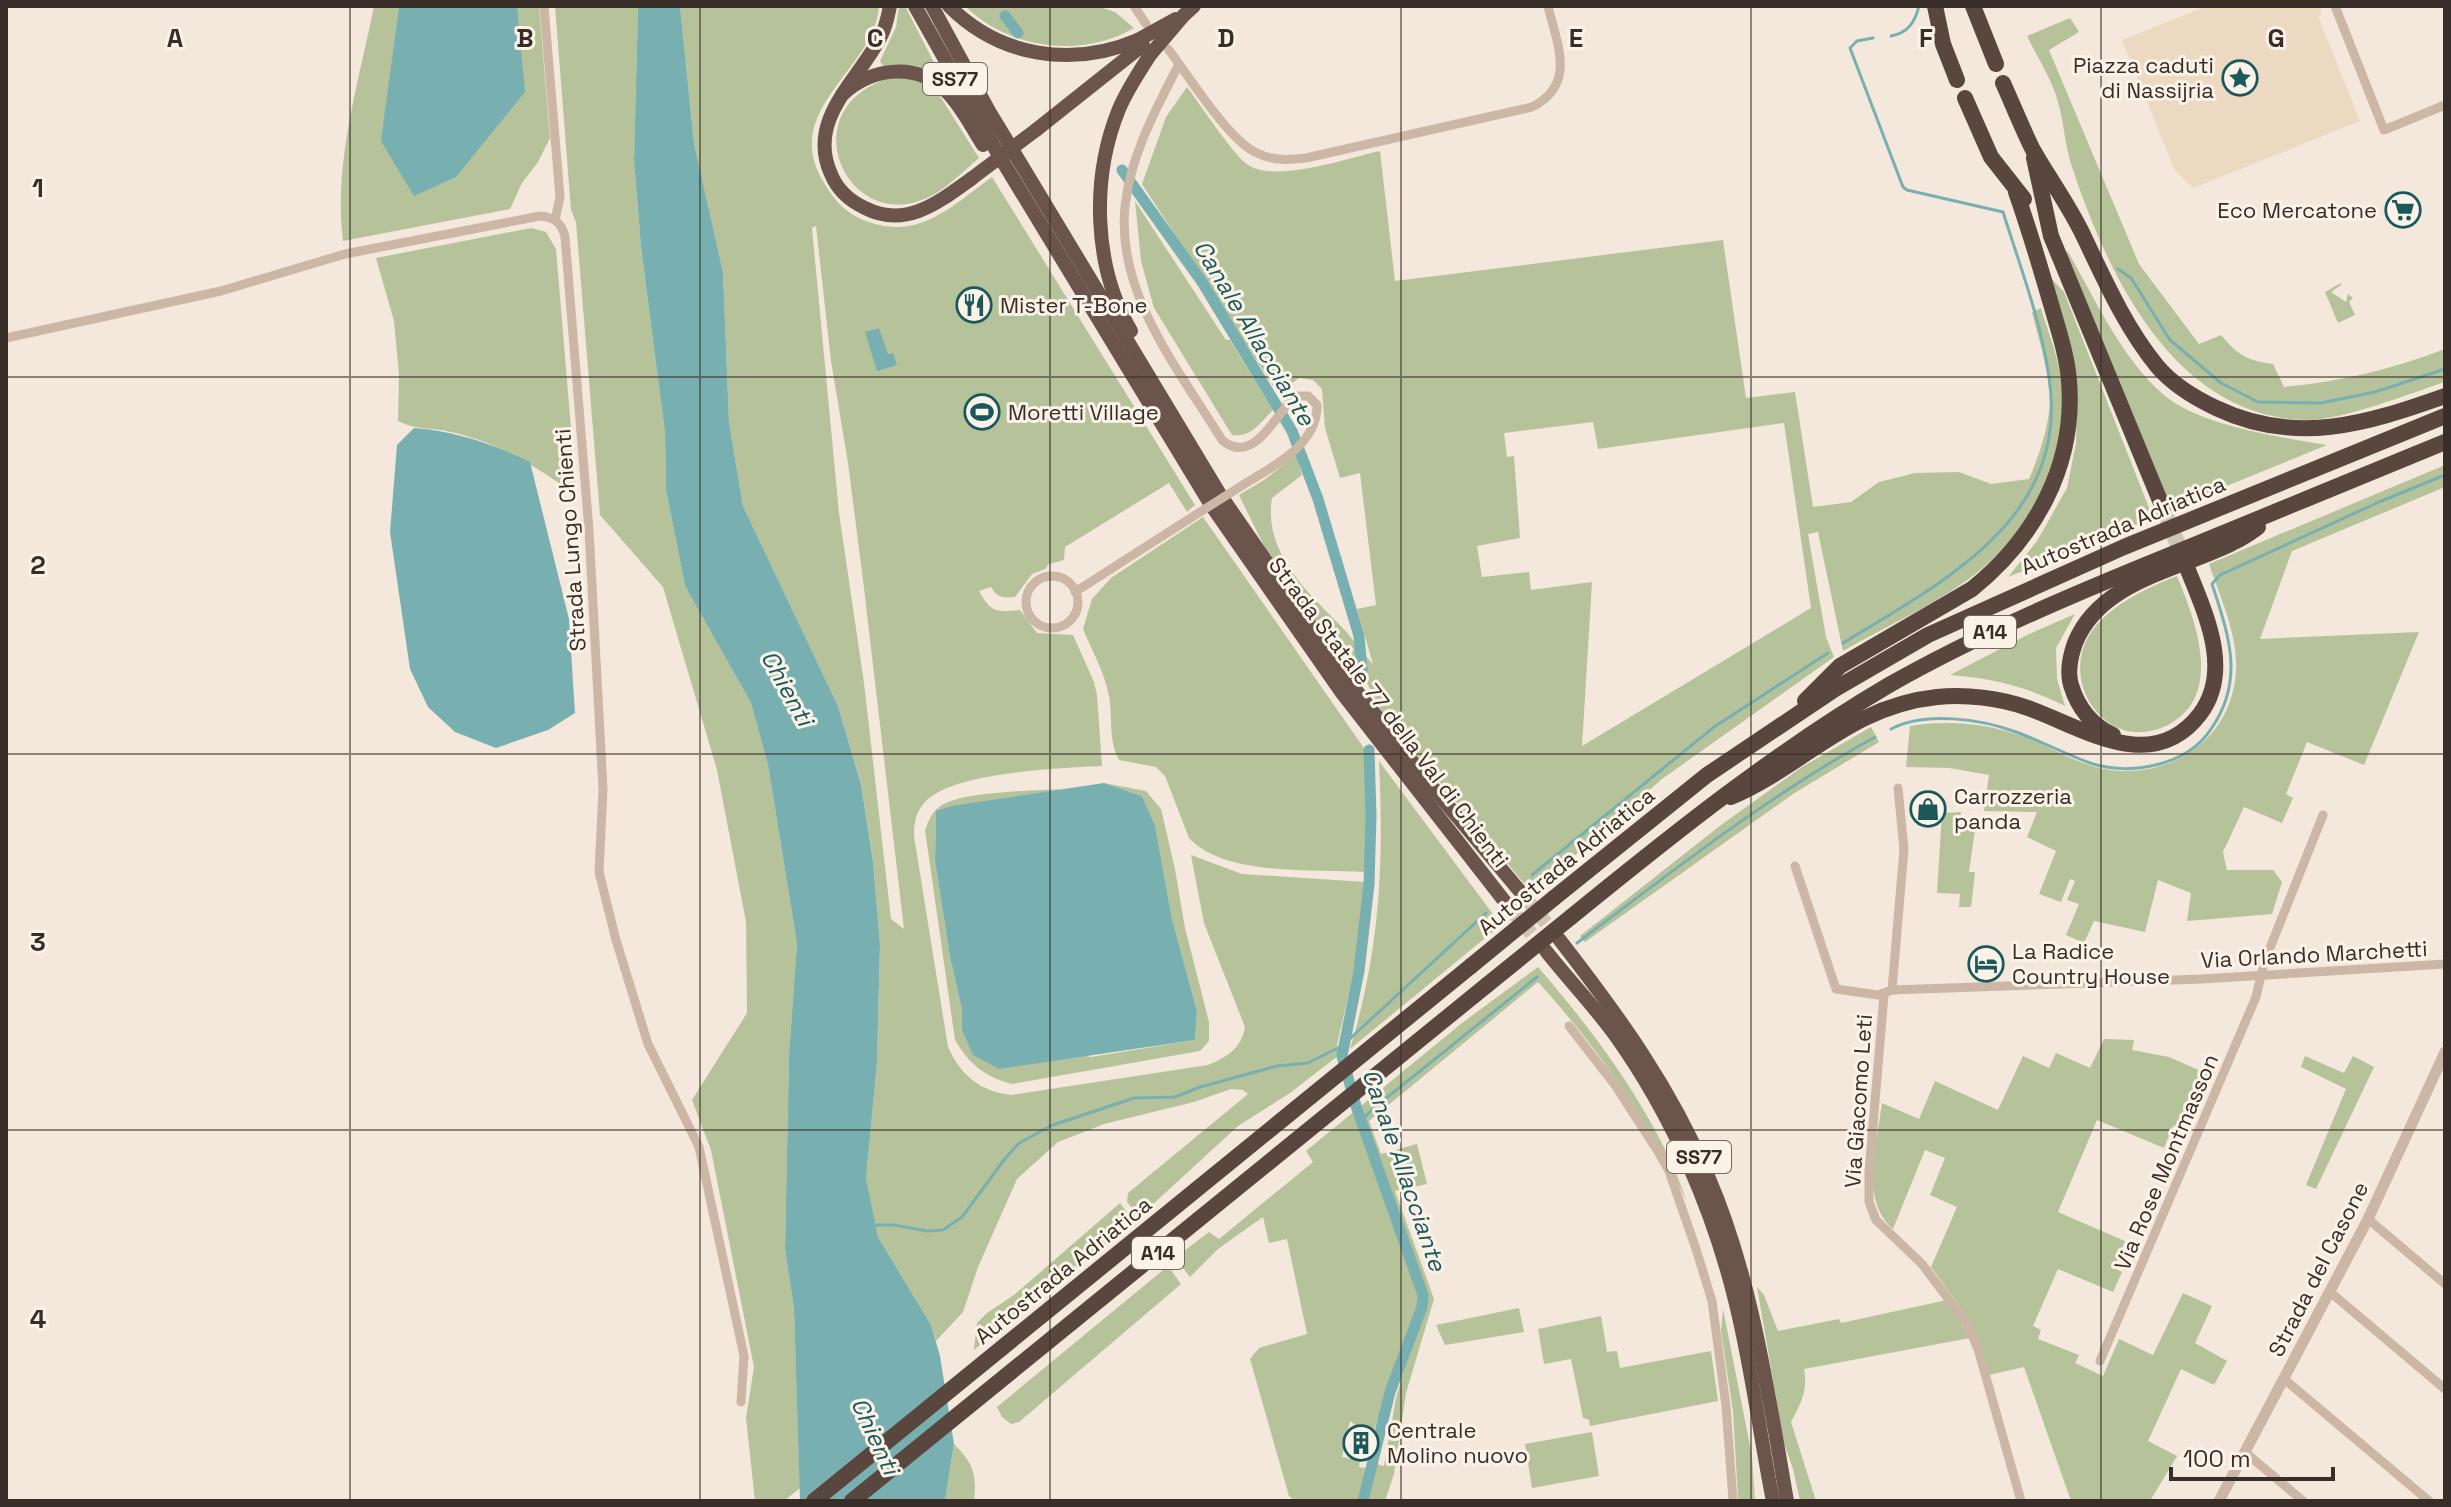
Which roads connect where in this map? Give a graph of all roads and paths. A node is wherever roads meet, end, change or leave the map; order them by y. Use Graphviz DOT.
graph roads {
  1 [pos="544,6"];
  2 [pos="890,6"];
  3 [pos="915,6"];
  4 [pos="932,6"];
  5 [pos="949,6"];
  6 [pos="1134,6"];
  7 [pos="1548,6"];
  8 [pos="1935,6"];
  9 [pos="1973,6"];
  10 [pos="2335,6"];
  11 [pos="1189,10"];
  12 [pos="1146,24"];
  13 [pos="1143,47"];
  14 [pos="1168,49"];
  15 [pos="1179,64"];
  16 [pos="1996,64"];
  17 [pos="1957,80"];
  18 [pos="2003,83"];
  19 [pos="843,94"];
  20 [pos="1965,98"];
  21 [pos="2445,105"];
  22 [pos="2032,148"];
  23 [pos="2016,192"];
  24 [pos="555,220"];
  25 [pos="2051,236"];
  26 [pos="1082,290"];
  27 [pos="6,338"];
  28 [pos="2445,396"];
  29 [pos="2445,416"];
  30 [pos="2445,442"];
  31 [pos="2300,501"];
  32 [pos="2163,508"];
  33 [pos="1241,526"];
  34 [pos="2188,570"];
  35 [pos="1075,592"];
  36 [pos="1345,687"];
  37 [pos="1782,723"];
  38 [pos="2133,744"];
  39 [pos="1898,788"];
  40 [pos="1704,809"];
  41 [pos="2323,815"];
  42 [pos="1795,866"];
  43 [pos="1524,896"];
  44 [pos="1509,907"];
  45 [pos="1559,939"];
  46 [pos="1546,951"];
  47 [pos="2445,964"];
  48 [pos="2261,975"];
  49 [pos="1888,993"];
  50 [pos="1569,1026"];
  51 [pos="2445,1052"];
  52 [pos="2368,1219"];
  53 [pos="2445,1284"];
  54 [pos="2330,1292"];
  55 [pos="2100,1361"];
  56 [pos="2284,1379"];
  57 [pos="2445,1389"];
  58 [pos="741,1402"];
  59 [pos="2246,1453"];
  60 [pos="814,1501"];
  61 [pos="852,1501"];
  62 [pos="1733,1501"];
  63 [pos="1773,1501"];
  64 [pos="1787,1501"];
  65 [pos="2021,1501"];
  66 [pos="2219,1501"];
  67 [pos="2303,1501"];
  68 [pos="2429,1501"];
  1 -- 24 [label="street"];
  2 -- 19 [label="highway"];
  3 -- 26 [label="highway, Strada Statale 77 della Val di Chienti / SS77"];
  4 -- 33 [label="highway, Strada Statale 77 della Val di Chienti / SS77"];
  5 -- 13 [label="highway"];
  6 -- 12 [label="street"];
  7 -- 15 [label="street"];
  8 -- 17 [label="highway"];
  9 -- 16 [label="highway"];
  10 -- 21 [label="street"];
  11 -- 13 [label="highway, bridge"];
  13 -- 19 [label="highway, bridge"];
  13 -- 33 [label="highway"];
  14 -- 15 [label="street"];
  15 -- 35 [label="street, bridge"];
  18 -- 22 [label="highway"];
  19 -- 26 [label="highway"];
  20 -- 23 [label="highway"];
  22 -- 25 [label="highway"];
  22 -- 28 [label="highway"];
  23 -- 25 [label="highway"];
  23 -- 37 [label="highway"];
  24 -- 27 [label="street"];
  24 -- 58 [label="street, Strada Lungo Chienti"];
  25 -- 32 [label="highway"];
  26 -- 36 [label="highway, Strada Statale 77 della Val di Chienti / SS77"];
  29 -- 37 [label="highway, Autostrada Adriatica / A14"];
  30 -- 31 [label="highway, Autostrada Adriatica / A14"];
  31 -- 38 [label="highway"];
  31 -- 40 [label="highway, Autostrada Adriatica / A14"];
  33 -- 36 [label="highway, Strada Statale 77 della Val di Chienti / SS77"];
  34 -- 38 [label="highway"];
  35 -- 35 [label="street"];
  36 -- 43 [label="highway, Strada Statale 77 della Val di Chienti / SS77"];
  36 -- 44 [label="highway, Strada Statale 77 della Val di Chienti / SS77"];
  37 -- 60 [label="highway, Autostrada Adriatica / A14, bridge"];
  38 -- 40 [label="highway"];
  39 -- 49 [label="street, Via Giacomo Leti"];
  40 -- 61 [label="highway, Autostrada Adriatica / A14, bridge"];
  41 -- 48 [label="street, Via Rose Montmasson"];
  42 -- 49 [label="street, Via Orlando Marchetti"];
  45 -- 64 [label="highway, SS77"];
  46 -- 63 [label="highway, SS77"];
  47 -- 48 [label="street, Via Orlando Marchetti"];
  48 -- 49 [label="street, Via Orlando Marchetti"];
  48 -- 55 [label="street, Via Rose Montmasson"];
  49 -- 65 [label="street, Via Giacomo Leti"];
  50 -- 62 [label="street"];
  51 -- 52 [label="street, Strada del Casone"];
  52 -- 53 [label="street"];
  52 -- 54 [label="street, Strada del Casone"];
  54 -- 56 [label="street, Strada del Casone"];
  54 -- 57 [label="street"];
  56 -- 59 [label="street, Strada del Casone"];
  56 -- 68 [label="street"];
  59 -- 66 [label="street, Strada del Casone"];
  59 -- 67 [label="street"];
}
